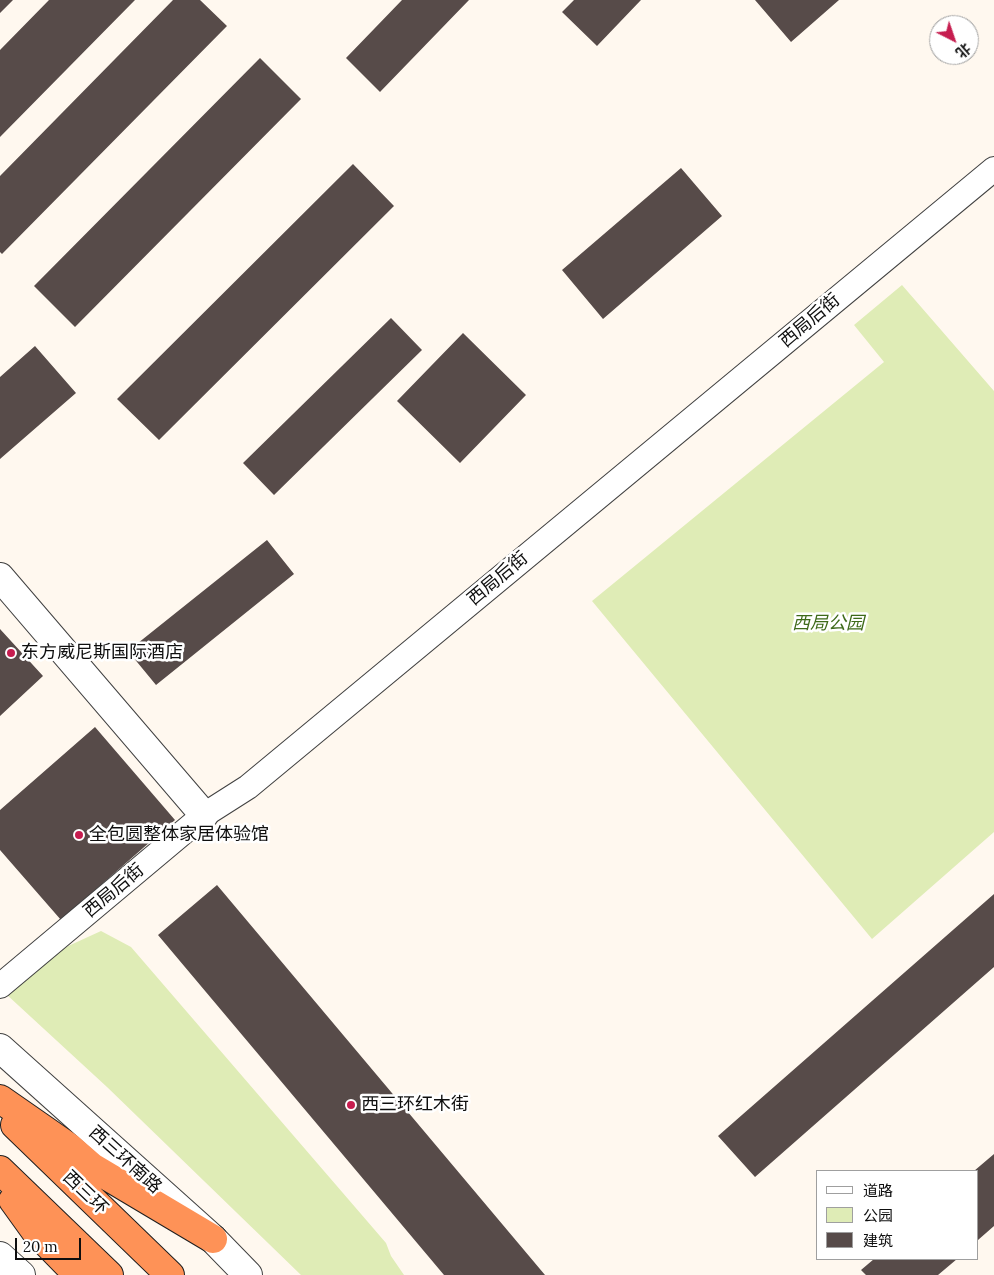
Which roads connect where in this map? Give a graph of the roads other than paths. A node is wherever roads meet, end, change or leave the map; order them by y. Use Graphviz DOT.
graph roads {
  1 [pos="994,169"];
  2 [pos="0,577"];
  3 [pos="204,816"];
  4 [pos="0,986"];
  5 [pos="0,1048"];
  6 [pos="0,1099"];
  7 [pos="0,1111"];
  8 [pos="0,1170"];
  9 [pos="0,1182"];
  10 [pos="213,1239"];
  11 [pos="0,1256"];
  12 [pos="20,1275"];
  13 [pos="78,1275"];
  14 [pos="109,1275"];
  15 [pos="170,1275"];
  16 [pos="248,1275"];
  1 -- 3 [label="street, 西局后街"];
  2 -- 3 [label="street"];
  3 -- 4 [label="street, 西局后街"];
  5 -- 10 [label="street, 西三环南路"];
  6 -- 10 [label="highway"];
  7 -- 15 [label="highway, 西三环"];
  8 -- 14 [label="highway"];
  9 -- 13 [label="highway"];
  10 -- 16 [label="street, 西三环南路"];
  11 -- 12 [label="street"];
}
